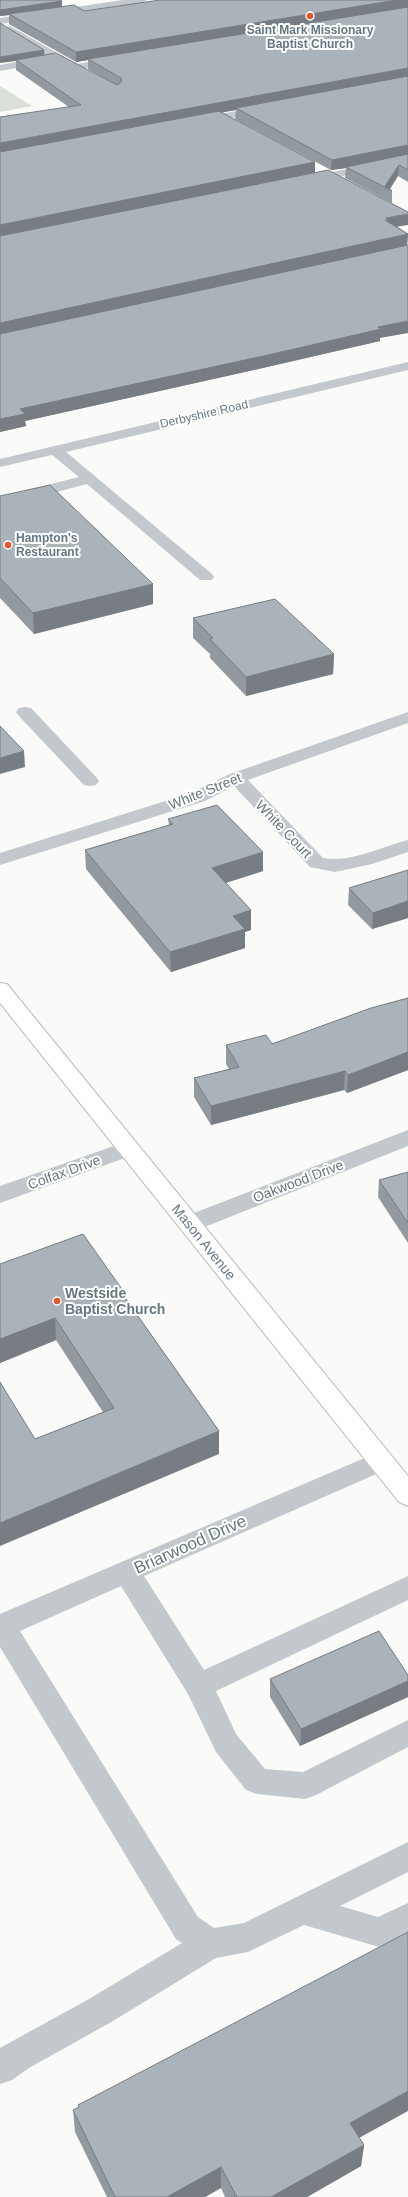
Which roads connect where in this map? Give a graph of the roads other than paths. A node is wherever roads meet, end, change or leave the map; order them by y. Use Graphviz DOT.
graph roads {
  1 [pos="142,0"];
  2 [pos="0,23"];
  3 [pos="59,58"];
  4 [pos="128,58"];
  5 [pos="74,67"];
  6 [pos="0,68"];
  7 [pos="87,74"];
  8 [pos="275,107"];
  9 [pos="221,117"];
  10 [pos="190,122"];
  11 [pos="234,124"];
  12 [pos="408,160"];
  13 [pos="316,168"];
  14 [pos="330,176"];
  15 [pos="299,182"];
  16 [pos="343,183"];
  17 [pos="408,366"];
  18 [pos="55,450"];
  19 [pos="0,463"];
  20 [pos="90,479"];
  21 [pos="0,502"];
  22 [pos="206,577"];
  23 [pos="25,712"];
  24 [pos="408,716"];
  25 [pos="236,778"];
  26 [pos="90,781"];
  27 [pos="408,846"];
  28 [pos="0,859"];
  29 [pos="0,989"];
  30 [pos="408,1138"];
  31 [pos="128,1148"];
  32 [pos="0,1195"];
  33 [pos="189,1224"];
  34 [pos="381,1461"];
  35 [pos="408,1495"];
  36 [pos="128,1572"];
  37 [pos="408,1587"];
  38 [pos="1,1627"];
  39 [pos="199,1686"];
  40 [pos="408,1733"];
  41 [pos="408,1856"];
  42 [pos="303,1910"];
  43 [pos="408,1918"];
  44 [pos="210,1944"];
  45 [pos="0,2068"];
  1 -- 2 [label="street"];
  2 -- 3 [label="street"];
  3 -- 5 [label="street"];
  3 -- 6 [label="street"];
  4 -- 5 [label="street"];
  5 -- 7 [label="street"];
  8 -- 9 [label="street"];
  9 -- 10 [label="street"];
  9 -- 11 [label="street"];
  12 -- 14 [label="street"];
  13 -- 14 [label="street"];
  14 -- 15 [label="street"];
  14 -- 16 [label="street"];
  17 -- 18 [label="street, Derbyshire Road"];
  18 -- 19 [label="street, Derbyshire Road"];
  18 -- 20 [label="street"];
  20 -- 21 [label="street"];
  20 -- 22 [label="street"];
  23 -- 26 [label="street"];
  24 -- 25 [label="street, White Street"];
  25 -- 27 [label="street, White Court"];
  25 -- 28 [label="street, White Street"];
  29 -- 31 [label="main road, Mason Avenue"];
  30 -- 33 [label="street, Oakwood Drive"];
  31 -- 32 [label="street, Colfax Drive"];
  31 -- 33 [label="main road, Mason Avenue"];
  33 -- 34 [label="main road, Mason Avenue"];
  34 -- 35 [label="main road, Mason Avenue"];
  34 -- 36 [label="street, Briarwood Drive"];
  36 -- 38 [label="street, Briarwood Drive"];
  36 -- 39 [label="street"];
  37 -- 39 [label="street"];
  38 -- 44 [label="street"];
  39 -- 40 [label="street"];
  41 -- 42 [label="street"];
  42 -- 43 [label="street"];
  42 -- 44 [label="street"];
  44 -- 45 [label="street"];
}
